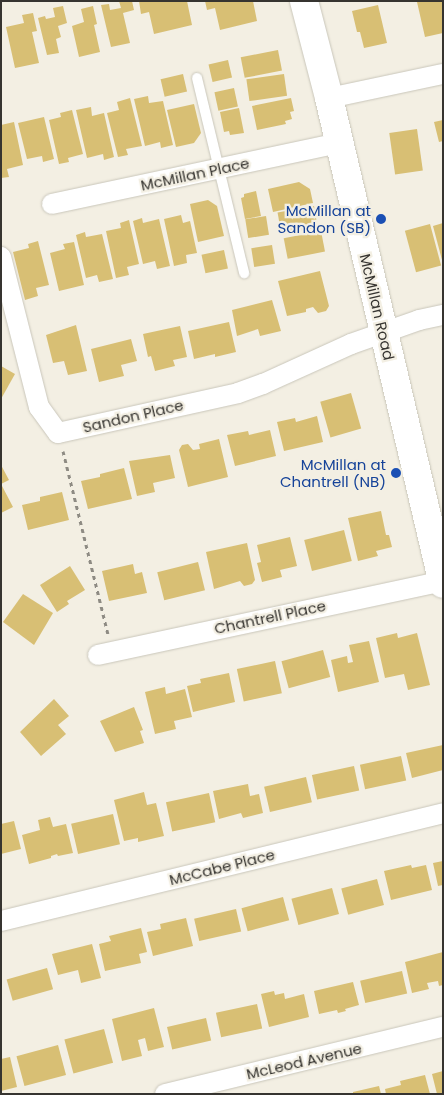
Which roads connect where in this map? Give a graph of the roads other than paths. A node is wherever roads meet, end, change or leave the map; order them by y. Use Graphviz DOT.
graph roads {
  1 [pos="304,1"];
  2 [pos="443,74"];
  3 [pos="197,78"];
  4 [pos="329,98"];
  5 [pos="339,143"];
  6 [pos="218,169"];
  7 [pos="52,204"];
  8 [pos="1,257"];
  9 [pos="244,273"];
  10 [pos="443,314"];
  11 [pos="382,332"];
  12 [pos="442,582"];
  13 [pos="105,653"];
  14 [pos="443,813"];
  15 [pos="1,921"];
  16 [pos="443,1027"];
  17 [pos="165,1094"];
  1 -- 4 [label="main road, McMillan Road"];
  2 -- 4 [label="street"];
  3 -- 6 [label="lane"];
  4 -- 5 [label="main road, McMillan Road"];
  5 -- 6 [label="street, McMillan Place"];
  5 -- 11 [label="main road, McMillan Road"];
  6 -- 7 [label="street, McMillan Place"];
  6 -- 9 [label="lane"];
  8 -- 11 [label="street, Sandon Place"];
  10 -- 11 [label="street, Sandon Place"];
  11 -- 12 [label="main road, McMillan Road"];
  12 -- 13 [label="street, Chantrell Place"];
  14 -- 15 [label="street, McCabe Place"];
  16 -- 17 [label="street, McLeod Avenue"];
}
